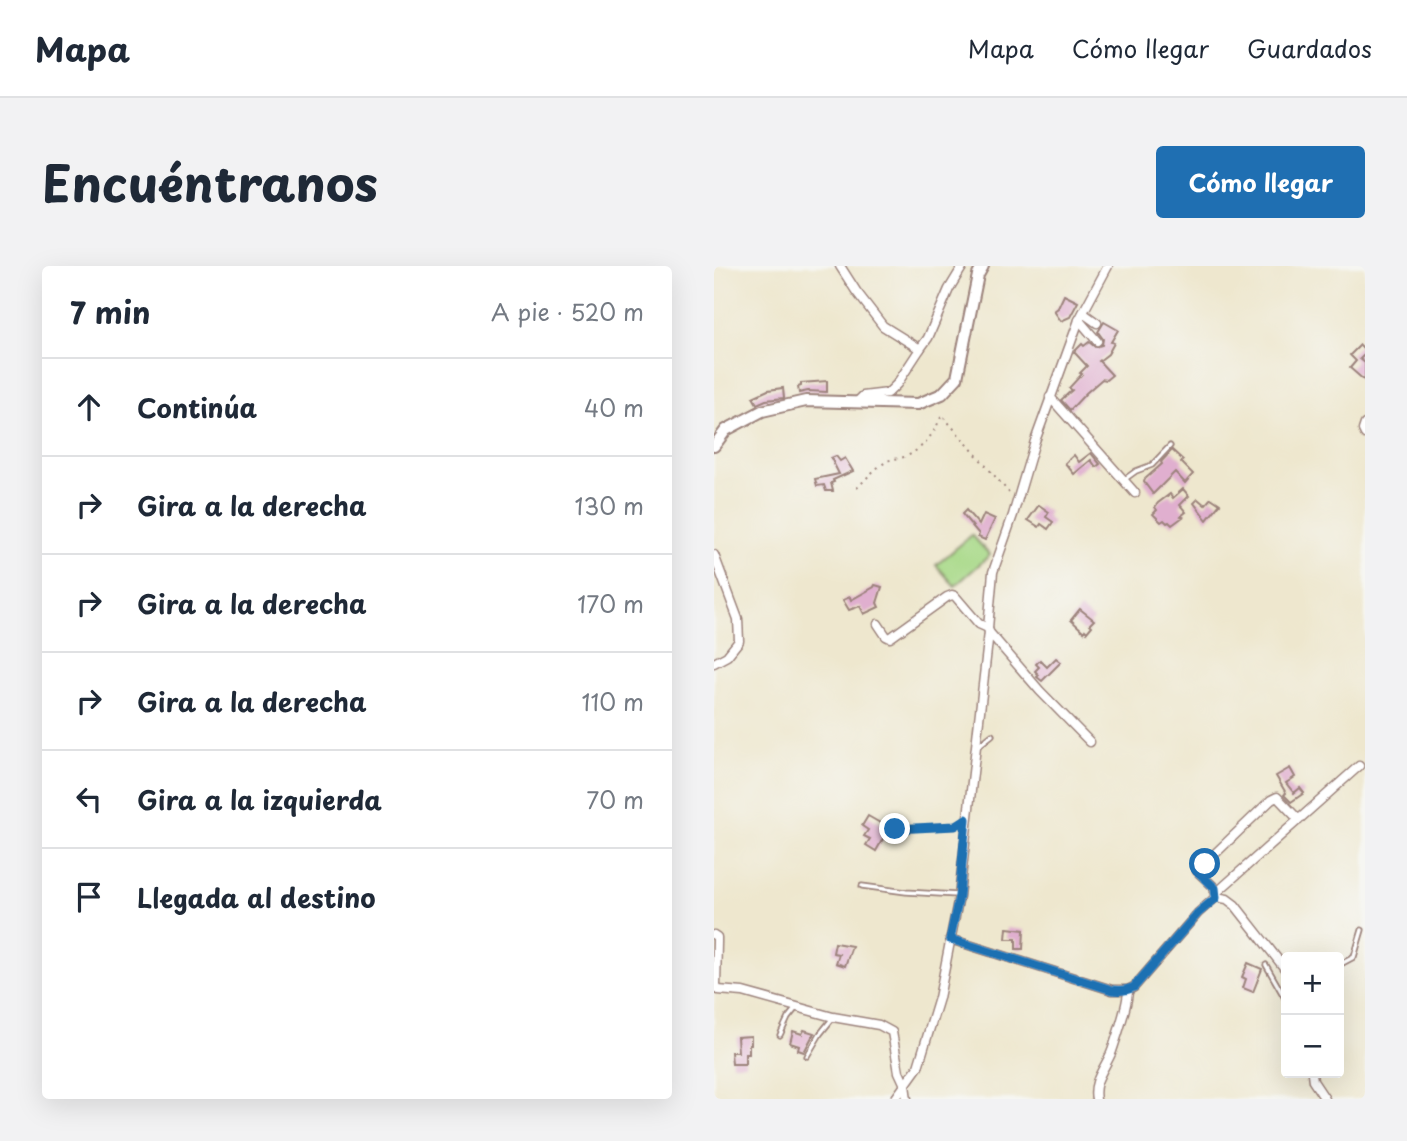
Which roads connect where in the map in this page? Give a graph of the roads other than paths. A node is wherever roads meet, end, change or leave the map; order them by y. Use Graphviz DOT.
graph roads {
  1 [pos="841,266"];
  2 [pos="963,266"];
  3 [pos="983,266"];
  4 [pos="1108,266"];
  5 [pos="1081,317"];
  6 [pos="1097,323"];
  7 [pos="1097,341"];
  8 [pos="920,349"];
  9 [pos="1050,397"];
  10 [pos="857,402"];
  11 [pos="1365,424"];
  12 [pos="1365,434"];
  13 [pos="714,446"];
  14 [pos="1170,446"];
  15 [pos="1124,480"];
  16 [pos="1135,493"];
  17 [pos="714,555"];
  18 [pos="878,624"];
  19 [pos="988,630"];
  20 [pos="714,663"];
  21 [pos="992,735"];
  22 [pos="1090,742"];
  23 [pos="976,747"];
  24 [pos="1359,766"];
  25 [pos="966,819"];
  26 [pos="1299,820"];
  27 [pos="895,829"];
  28 [pos="862,886"];
  29 [pos="959,896"];
  30 [pos="1215,896"];
  31 [pos="1362,930"];
  32 [pos="950,939"];
  33 [pos="715,940"];
  34 [pos="1344,962"];
  35 [pos="1281,964"];
  36 [pos="1266,965"];
  37 [pos="1128,990"];
  38 [pos="1281,991"];
  39 [pos="798,1007"];
  40 [pos="833,1017"];
  41 [pos="780,1035"];
  42 [pos="807,1056"];
  43 [pos="1313,1078"];
  44 [pos="905,1085"];
  45 [pos="895,1099"];
  46 [pos="907,1099"];
  47 [pos="1096,1099"];
  48 [pos="1325,1099"];
  1 -- 8 [label="street"];
  2 -- 8 [label="street"];
  3 -- 10 [label="main road"];
  4 -- 5 [label="street"];
  5 -- 6 [label="street"];
  5 -- 7 [label="street"];
  5 -- 9 [label="street"];
  8 -- 10 [label="street"];
  9 -- 15 [label="street"];
  9 -- 19 [label="street"];
  10 -- 13 [label="main road"];
  11 -- 12 [label="street"];
  14 -- 15 [label="lane"];
  15 -- 16 [label="street"];
  17 -- 20 [label="street"];
  18 -- 19 [label="street"];
  19 -- 22 [label="street"];
  19 -- 23 [label="street"];
  21 -- 23 [label="lane"];
  23 -- 25 [label="street"];
  24 -- 26 [label="street"];
  25 -- 27 [label="lane"];
  25 -- 29 [label="street"];
  26 -- 30 [label="street"];
  26 -- 30 [label="street"];
  28 -- 29 [label="lane"];
  29 -- 32 [label="street"];
  30 -- 35 [label="street"];
  30 -- 37 [label="street"];
  31 -- 34 [label="lane"];
  32 -- 37 [label="street"];
  32 -- 44 [label="street"];
  33 -- 39 [label="street"];
  36 -- 38 [label="lane"];
  37 -- 47 [label="street"];
  39 -- 40 [label="street"];
  39 -- 41 [label="lane"];
  40 -- 42 [label="lane"];
  40 -- 44 [label="street"];
  43 -- 48 [label="street"];
  44 -- 45 [label="street"];
  44 -- 46 [label="street"];
}
